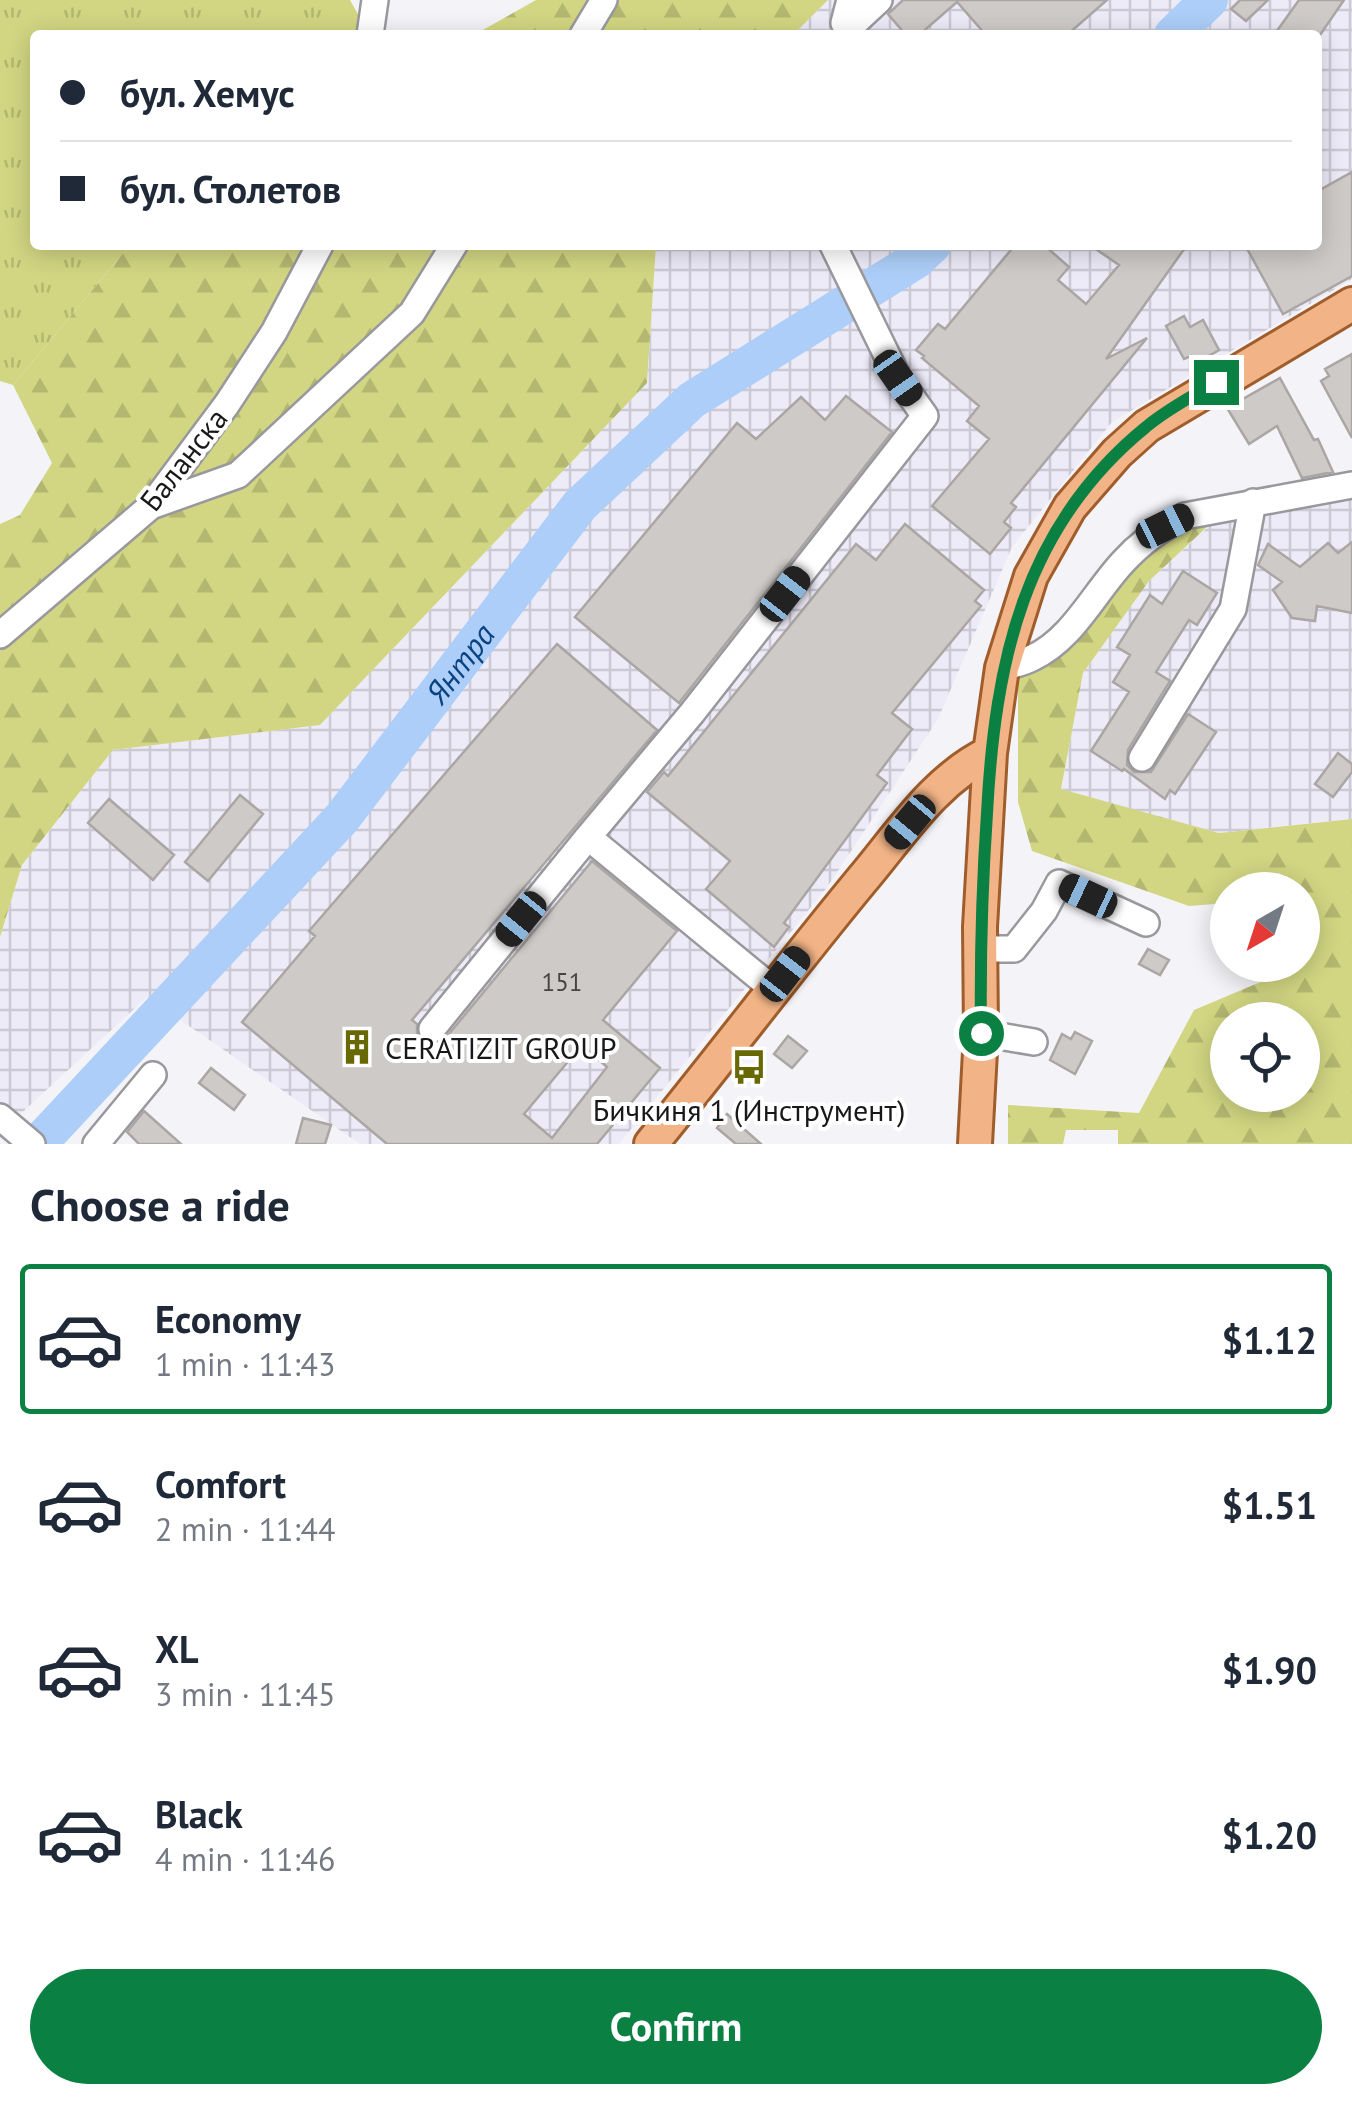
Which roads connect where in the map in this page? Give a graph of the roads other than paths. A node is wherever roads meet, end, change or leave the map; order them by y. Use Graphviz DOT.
graph roads {
  1 [pos="376,0"];
  2 [pos="604,0"];
  3 [pos="880,0"];
  4 [pos="842,19"];
  5 [pos="371,30"];
  6 [pos="586,30"];
  7 [pos="317,250"];
  8 [pos="451,250"];
  9 [pos="835,250"];
  10 [pos="1352,304"];
  11 [pos="1352,485"];
  12 [pos="1253,502"];
  13 [pos="150,506"];
  14 [pos="0,635"];
  15 [pos="1002,668"];
  16 [pos="990,753"];
  17 [pos="1142,758"];
  18 [pos="588,836"];
  19 [pos="1146,923"];
  20 [pos="980,949"];
  21 [pos="773,990"];
  22 [pos="432,1029"];
  23 [pos="981,1033"];
  24 [pos="1034,1042"];
  25 [pos="153,1075"];
  26 [pos="0,1117"];
  27 [pos="658,1141"];
  28 [pos="32,1144"];
  29 [pos="96,1144"];
  30 [pos="975,1144"];
  1 -- 5 [label="street"];
  2 -- 6 [label="street"];
  3 -- 4 [label="street"];
  7 -- 13 [label="street, Баланска"];
  8 -- 13 [label="street"];
  9 -- 18 [label="street"];
  10 -- 15 [label="main road"];
  11 -- 12 [label="street"];
  12 -- 15 [label="street"];
  12 -- 17 [label="street"];
  13 -- 14 [label="street, Баланска"];
  15 -- 16 [label="main road"];
  16 -- 20 [label="main road"];
  16 -- 21 [label="main road"];
  18 -- 21 [label="street"];
  18 -- 22 [label="street"];
  19 -- 20 [label="street"];
  20 -- 23 [label="main road"];
  21 -- 27 [label="main road"];
  23 -- 24 [label="street"];
  23 -- 30 [label="main road"];
  25 -- 29 [label="street"];
  26 -- 28 [label="street"];
}
